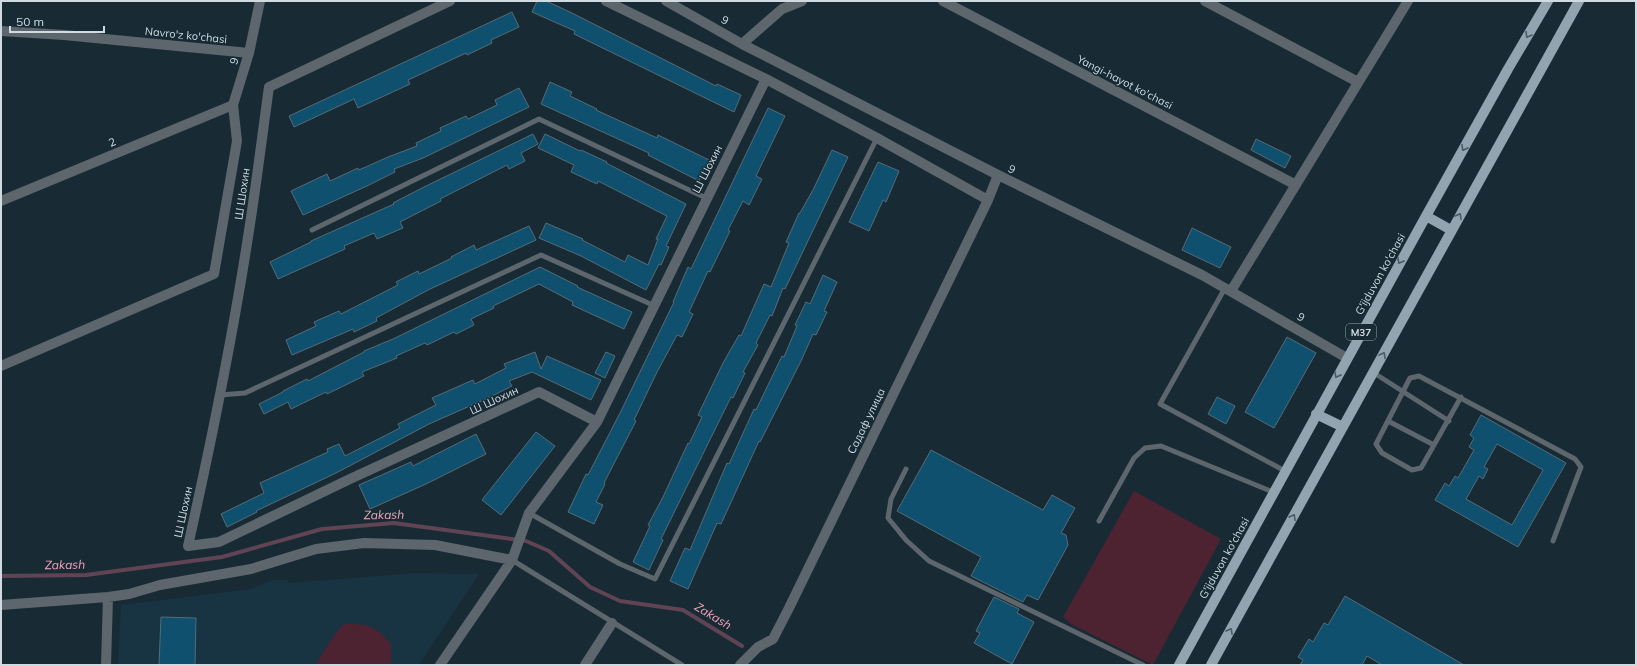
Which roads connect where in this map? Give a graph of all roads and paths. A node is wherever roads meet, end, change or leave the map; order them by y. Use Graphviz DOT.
graph roads {
  1 [pos="260,1"];
  2 [pos="450,1"];
  3 [pos="606,1"];
  4 [pos="666,1"];
  5 [pos="802,1"];
  6 [pos="943,1"];
  7 [pos="1205,1"];
  8 [pos="1408,1"];
  9 [pos="1548,1"];
  10 [pos="1579,1"];
  11 [pos="1,31"];
  12 [pos="742,44"];
  13 [pos="249,53"];
  14 [pos="766,79"];
  15 [pos="1358,82"];
  16 [pos="233,105"];
  17 [pos="877,138"];
  18 [pos="998,175"];
  19 [pos="1296,185"];
  20 [pos="706,198"];
  21 [pos="1,200"];
  22 [pos="988,200"];
  23 [pos="1426,216"];
  24 [pos="312,230"];
  25 [pos="1451,230"];
  26 [pos="1228,289"];
  27 [pos="655,306"];
  28 [pos="1347,358"];
  29 [pos="1,366"];
  30 [pos="1374,373"];
  31 [pos="1403,392"];
  32 [pos="220,395"];
  33 [pos="1461,397"];
  34 [pos="1316,414"];
  35 [pos="1388,421"];
  36 [pos="1449,421"];
  37 [pos="597,422"];
  38 [pos="1343,427"];
  39 [pos="1434,445"];
  40 [pos="906,470"];
  41 [pos="1285,471"];
  42 [pos="1273,492"];
  43 [pos="529,513"];
  44 [pos="1099,521"];
  45 [pos="1553,541"];
  46 [pos="512,560"];
  47 [pos="108,597"];
  48 [pos="1,605"];
  49 [pos="612,623"];
  50 [pos="106,665"];
  51 [pos="440,665"];
  52 [pos="585,665"];
  53 [pos="682,665"];
  54 [pos="740,665"];
  55 [pos="1143,665"];
  56 [pos="1179,665"];
  57 [pos="1210,665"];
  1 -- 13 [label="street, 9"];
  2 -- 32 [label="street, Ш Шохин"];
  3 -- 14 [label="street"];
  4 -- 12 [label="street, 9"];
  5 -- 12 [label="street"];
  6 -- 19 [label="street, Yangi-hayot ko'chasi"];
  7 -- 15 [label="street"];
  8 -- 15 [label="street"];
  9 -- 23 [label="main road, G'ijduvon ko'chasi / M37, one-way"];
  25 -- 10 [label="main road, M37, one-way"];
  11 -- 13 [label="street, Navro'z ko'chasi"];
  12 -- 18 [label="street, 9"];
  13 -- 16 [label="street, 9"];
  14 -- 17 [label="street"];
  14 -- 20 [label="street, Ш Шохин"];
  15 -- 19 [label="street"];
  16 -- 21 [label="street, 2"];
  16 -- 29 [label="street"];
  17 -- 22 [label="street"];
  17 -- 43 [label="lane"];
  18 -- 22 [label="street, Садаф улица"];
  18 -- 26 [label="street, 9"];
  19 -- 26 [label="street"];
  20 -- 24 [label="lane"];
  20 -- 27 [label="street, Ш Шохин"];
  22 -- 54 [label="street, Садаф улица"];
  23 -- 25 [label="main road"];
  23 -- 28 [label="main road, G'ijduvon ko'chasi / M37, one-way"];
  30 -- 25 [label="main road, M37, one-way"];
  26 -- 28 [label="street, 9"];
  26 -- 41 [label="lane"];
  27 -- 32 [label="lane"];
  27 -- 37 [label="street, Ш Шохин"];
  28 -- 34 [label="main road, G'ijduvon ko'chasi / M37, one-way"];
  30 -- 31 [label="lane"];
  30 -- 38 [label="main road, M37"];
  31 -- 33 [label="lane"];
  31 -- 35 [label="lane"];
  31 -- 36 [label="lane"];
  32 -- 37 [label="street, Ш Шохин"];
  33 -- 36 [label="lane"];
  33 -- 45 [label="lane"];
  34 -- 38 [label="main road"];
  34 -- 41 [label="main road, G'ijduvon ko'chasi / M37"];
  35 -- 39 [label="lane"];
  35 -- 39 [label="lane"];
  36 -- 39 [label="lane"];
  37 -- 43 [label="street, Ш Шохин"];
  57 -- 38 [label="main road, M37, one-way"];
  40 -- 55 [label="lane"];
  41 -- 42 [label="main road, G'ijduvon ko'chasi / M37"];
  42 -- 44 [label="lane"];
  42 -- 56 [label="main road, G'ijduvon ko'chasi / M37"];
  43 -- 46 [label="street, Ш Шохин"];
  46 -- 47 [label="street"];
  46 -- 49 [label="lane"];
  46 -- 51 [label="street"];
  47 -- 48 [label="street"];
  47 -- 50 [label="street"];
  49 -- 52 [label="street"];
  49 -- 53 [label="lane"];
}
